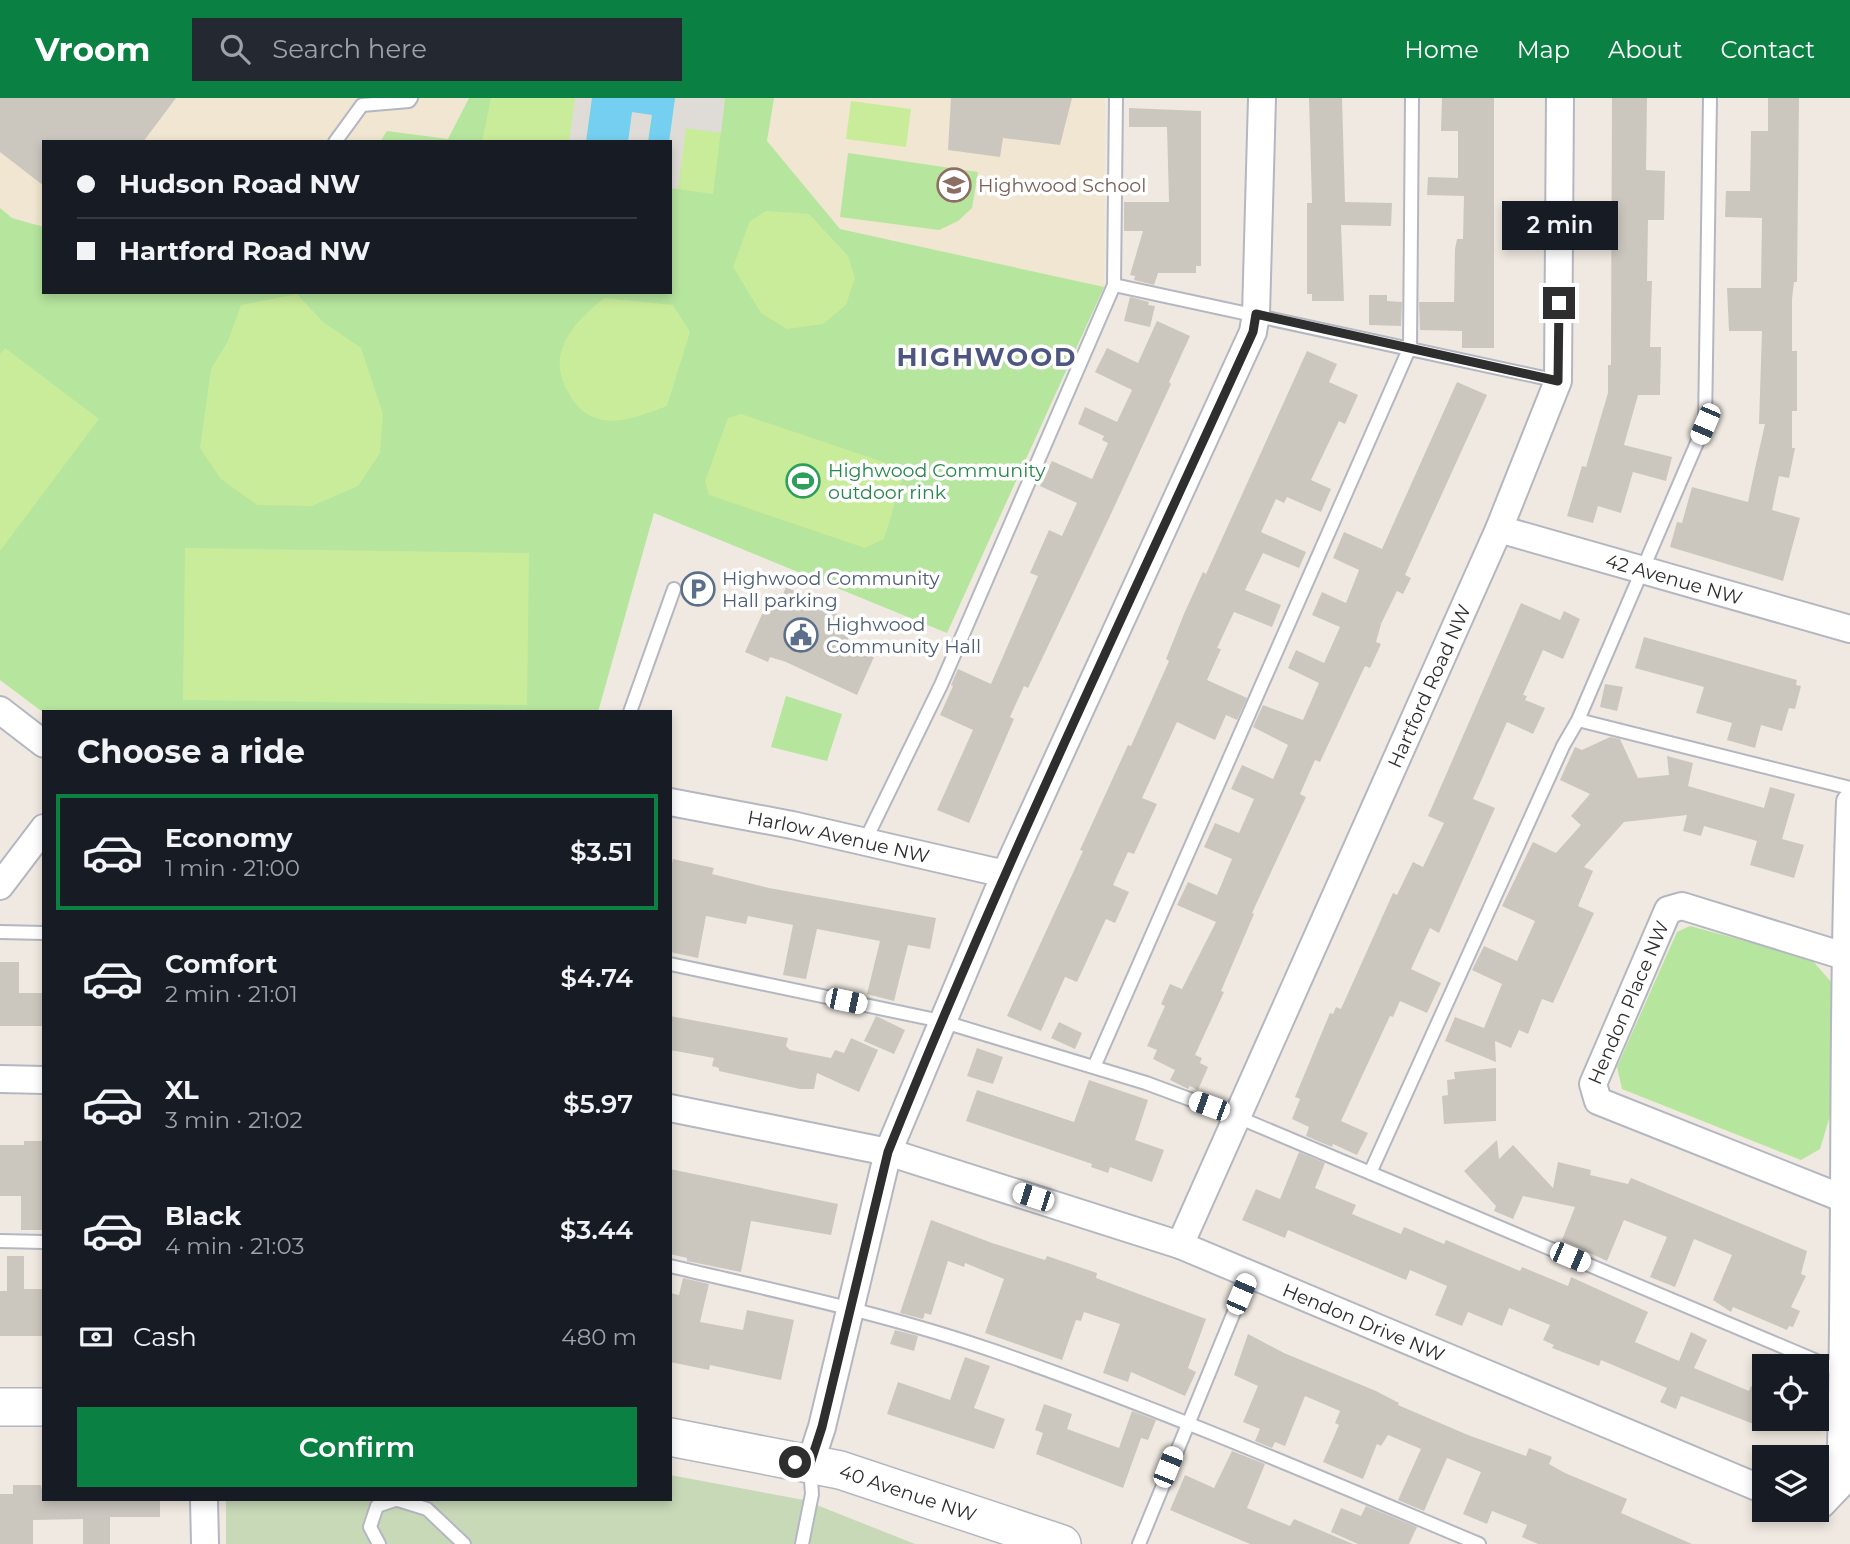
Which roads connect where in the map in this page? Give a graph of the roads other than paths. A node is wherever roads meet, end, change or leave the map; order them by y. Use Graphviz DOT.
graph roads {
  1 [pos="411,98"];
  2 [pos="1116,98"];
  3 [pos="1262,98"];
  4 [pos="1412,98"];
  5 [pos="1560,98"];
  6 [pos="1710,98"];
  7 [pos="336,140"];
  8 [pos="1114,285"];
  9 [pos="1256,314"];
  10 [pos="1410,347"];
  11 [pos="1558,381"];
  12 [pos="1499,528"];
  13 [pos="1643,571"];
  14 [pos="674,589"];
  15 [pos="1850,629"];
  16 [pos="0,710"];
  17 [pos="631,710"];
  18 [pos="1578,720"];
  19 [pos="42,742"];
  20 [pos="1850,788"];
  21 [pos="672,802"];
  22 [pos="1850,802"];
  23 [pos="42,831"];
  24 [pos="865,841"];
  25 [pos="1005,874"];
  26 [pos="0,886"];
  27 [pos="0,932"];
  28 [pos="42,933"];
  29 [pos="1844,956"];
  30 [pos="672,964"];
  31 [pos="941,1021"];
  32 [pos="1094,1067"];
  33 [pos="0,1079"];
  34 [pos="42,1080"];
  35 [pos="672,1108"];
  36 [pos="1235,1116"];
  37 [pos="888,1152"];
  38 [pos="1370,1173"];
  39 [pos="1842,1198"];
  40 [pos="0,1241"];
  41 [pos="42,1242"];
  42 [pos="1180,1245"];
  43 [pos="672,1266"];
  44 [pos="1250,1273"];
  45 [pos="851,1308"];
  46 [pos="1845,1383"];
  47 [pos="0,1407"];
  48 [pos="42,1407"];
  49 [pos="1187,1421"];
  50 [pos="672,1437"];
  51 [pos="810,1464"];
  52 [pos="1752,1485"];
  53 [pos="1829,1497"];
  54 [pos="204,1501"];
  55 [pos="394,1501"];
  56 [pos="400,1501"];
  57 [pos="205,1544"];
  58 [pos="379,1544"];
  59 [pos="464,1544"];
  60 [pos="802,1544"];
  61 [pos="1062,1544"];
  62 [pos="1139,1544"];
  63 [pos="1479,1544"];
  1 -- 7 [label="lane"];
  2 -- 8 [label="lane"];
  3 -- 9 [label="street"];
  4 -- 10 [label="lane"];
  5 -- 11 [label="street, Hartford Road NW"];
  6 -- 13 [label="lane"];
  8 -- 9 [label="lane"];
  8 -- 24 [label="lane"];
  9 -- 10 [label="lane"];
  9 -- 25 [label="street"];
  10 -- 11 [label="lane"];
  10 -- 32 [label="lane"];
  11 -- 12 [label="street, Hartford Road NW"];
  12 -- 13 [label="street, 42 Avenue NW"];
  12 -- 36 [label="street, Hartford Road NW"];
  13 -- 15 [label="street, 42 Avenue NW"];
  13 -- 18 [label="lane"];
  14 -- 17 [label="lane"];
  16 -- 19 [label="street"];
  18 -- 20 [label="lane"];
  18 -- 38 [label="lane"];
  21 -- 24 [label="street, Harlow Avenue NW"];
  22 -- 29 [label="street"];
  23 -- 26 [label="street"];
  24 -- 25 [label="street, Harlow Avenue NW"];
  25 -- 31 [label="street"];
  27 -- 28 [label="lane"];
  29 -- 39 [label="street"];
  29 -- 39 [label="street, Hendon Place NW"];
  30 -- 31 [label="lane"];
  31 -- 32 [label="lane"];
  31 -- 37 [label="street"];
  32 -- 36 [label="lane"];
  33 -- 34 [label="street"];
  35 -- 37 [label="street, Hendon Drive NW"];
  36 -- 38 [label="lane"];
  36 -- 42 [label="street, Hartford Road NW"];
  37 -- 42 [label="street, Hendon Drive NW"];
  37 -- 45 [label="street"];
  38 -- 46 [label="lane"];
  39 -- 46 [label="street"];
  40 -- 41 [label="lane"];
  42 -- 44 [label="street, Hendon Drive NW"];
  43 -- 45 [label="lane"];
  44 -- 49 [label="lane"];
  44 -- 52 [label="street, Hendon Drive NW"];
  45 -- 49 [label="lane"];
  45 -- 51 [label="street"];
  46 -- 53 [label="street"];
  47 -- 48 [label="street"];
  49 -- 62 [label="lane"];
  49 -- 63 [label="lane"];
  50 -- 51 [label="street, 40 Avenue NW"];
  51 -- 60 [label="lane"];
  51 -- 61 [label="street, 40 Avenue NW"];
  54 -- 57 [label="street"];
  55 -- 58 [label="lane"];
  56 -- 59 [label="lane"];
}
